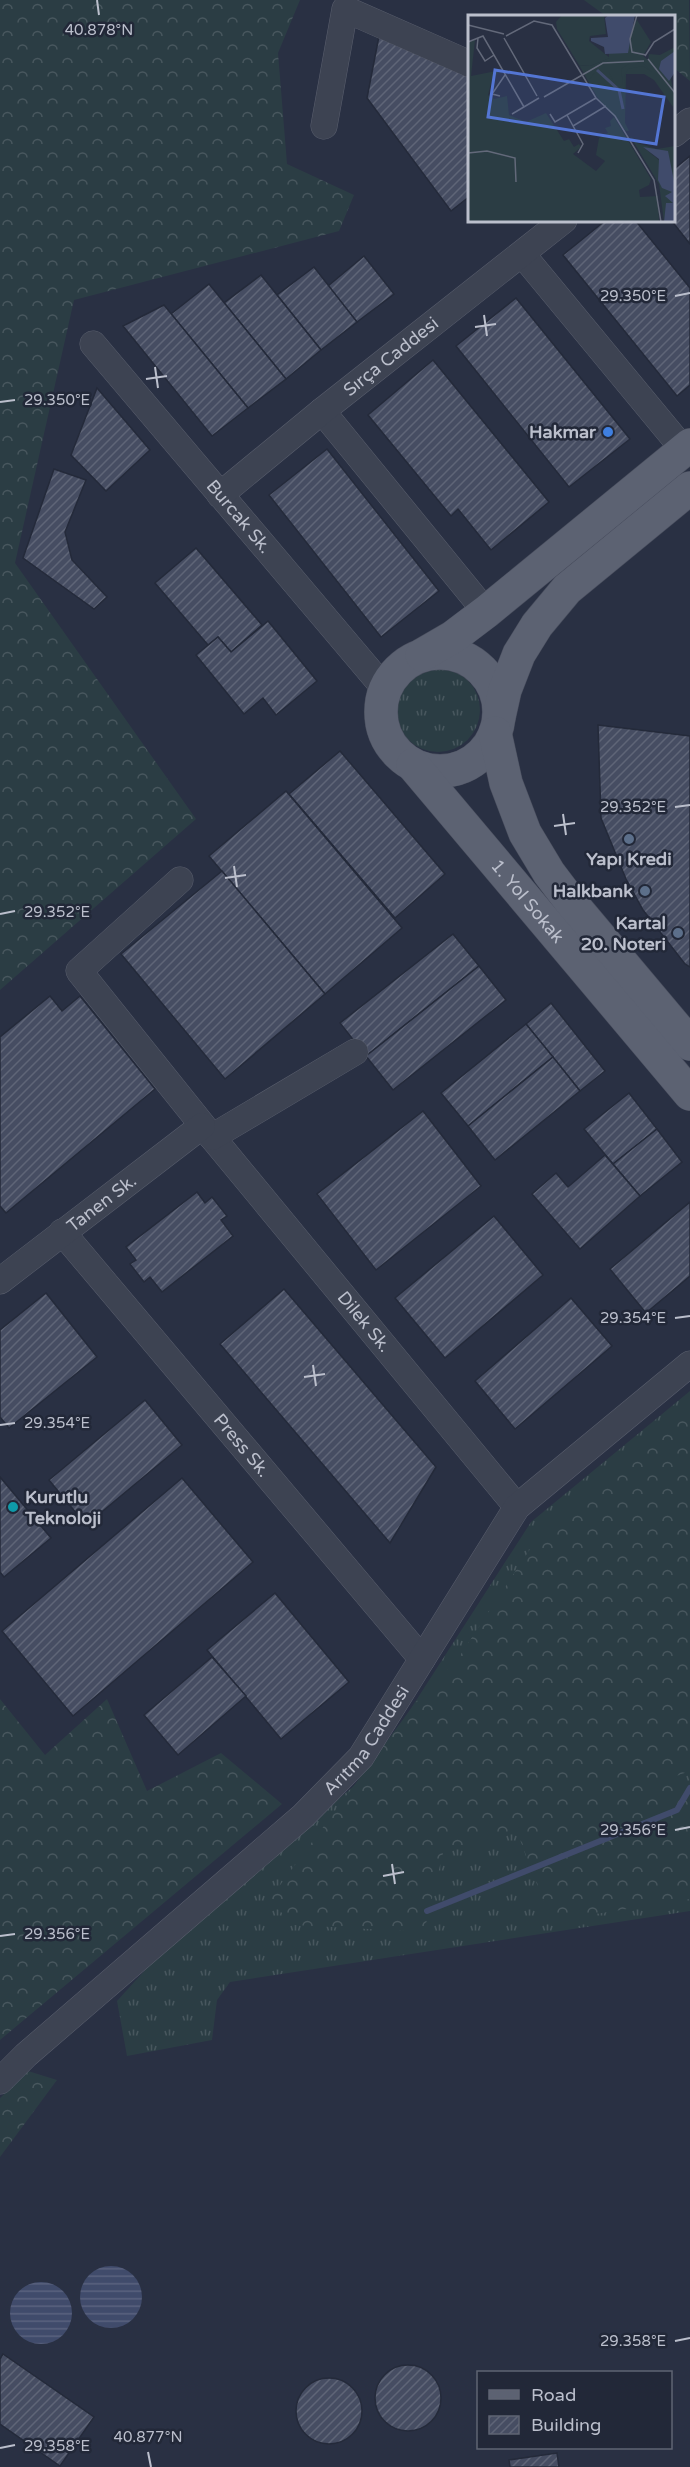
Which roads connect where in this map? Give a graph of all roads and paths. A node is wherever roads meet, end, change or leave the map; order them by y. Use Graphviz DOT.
graph roads {
  1 [pos="468,63"];
  2 [pos="690,122"];
  3 [pos="324,126"];
  4 [pos="675,133"];
  5 [pos="562,222"];
  6 [pos="522,254"];
  7 [pos="93,344"];
  8 [pos="322,411"];
  9 [pos="687,448"];
  10 [pos="690,488"];
  11 [pos="220,495"];
  12 [pos="486,612"];
  13 [pos="417,657"];
  14 [pos="385,689"];
  15 [pos="497,727"];
  16 [pos="413,765"];
  17 [pos="180,880"];
  18 [pos="690,1044"];
  19 [pos="355,1052"];
  20 [pos="690,1094"];
  21 [pos="207,1131"];
  22 [pos="62,1232"];
  23 [pos="0,1281"];
  24 [pos="690,1364"];
  25 [pos="517,1507"];
  26 [pos="422,1659"];
  27 [pos="0,2081"];
  1 -- 3 [label="street"];
  2 -- 4 [label="street"];
  5 -- 6 [label="street, Sırça Caddesi"];
  6 -- 8 [label="street, Sırça Caddesi"];
  6 -- 9 [label="street"];
  7 -- 11 [label="street, Burcak Sk."];
  8 -- 11 [label="street, Sırça Caddesi"];
  8 -- 12 [label="street"];
  9 -- 12 [label="main road"];
  10 -- 15 [label="main road, 1. Yol Sokak"];
  11 -- 14 [label="street, Burcak Sk."];
  12 -- 13 [label="main road"];
  13 -- 14 [label="main road"];
  13 -- 15 [label="main road, 1. Yol Sokak"];
  14 -- 16 [label="main road, 1. Yol Sokak"];
  15 -- 16 [label="main road, 1. Yol Sokak"];
  15 -- 18 [label="main road, 1. Yol Sokak"];
  16 -- 20 [label="main road, 1. Yol Sokak"];
  17 -- 21 [label="street, Dilek Sk."];
  19 -- 21 [label="street, Tanen Sk."];
  21 -- 22 [label="street, Tanen Sk."];
  21 -- 25 [label="street, Dilek Sk."];
  22 -- 23 [label="street, Tanen Sk."];
  22 -- 26 [label="street, Press Sk."];
  24 -- 25 [label="street, Arıtma Caddesi"];
  25 -- 26 [label="street, Arıtma Caddesi"];
  26 -- 27 [label="street, Arıtma Caddesi"];
}
